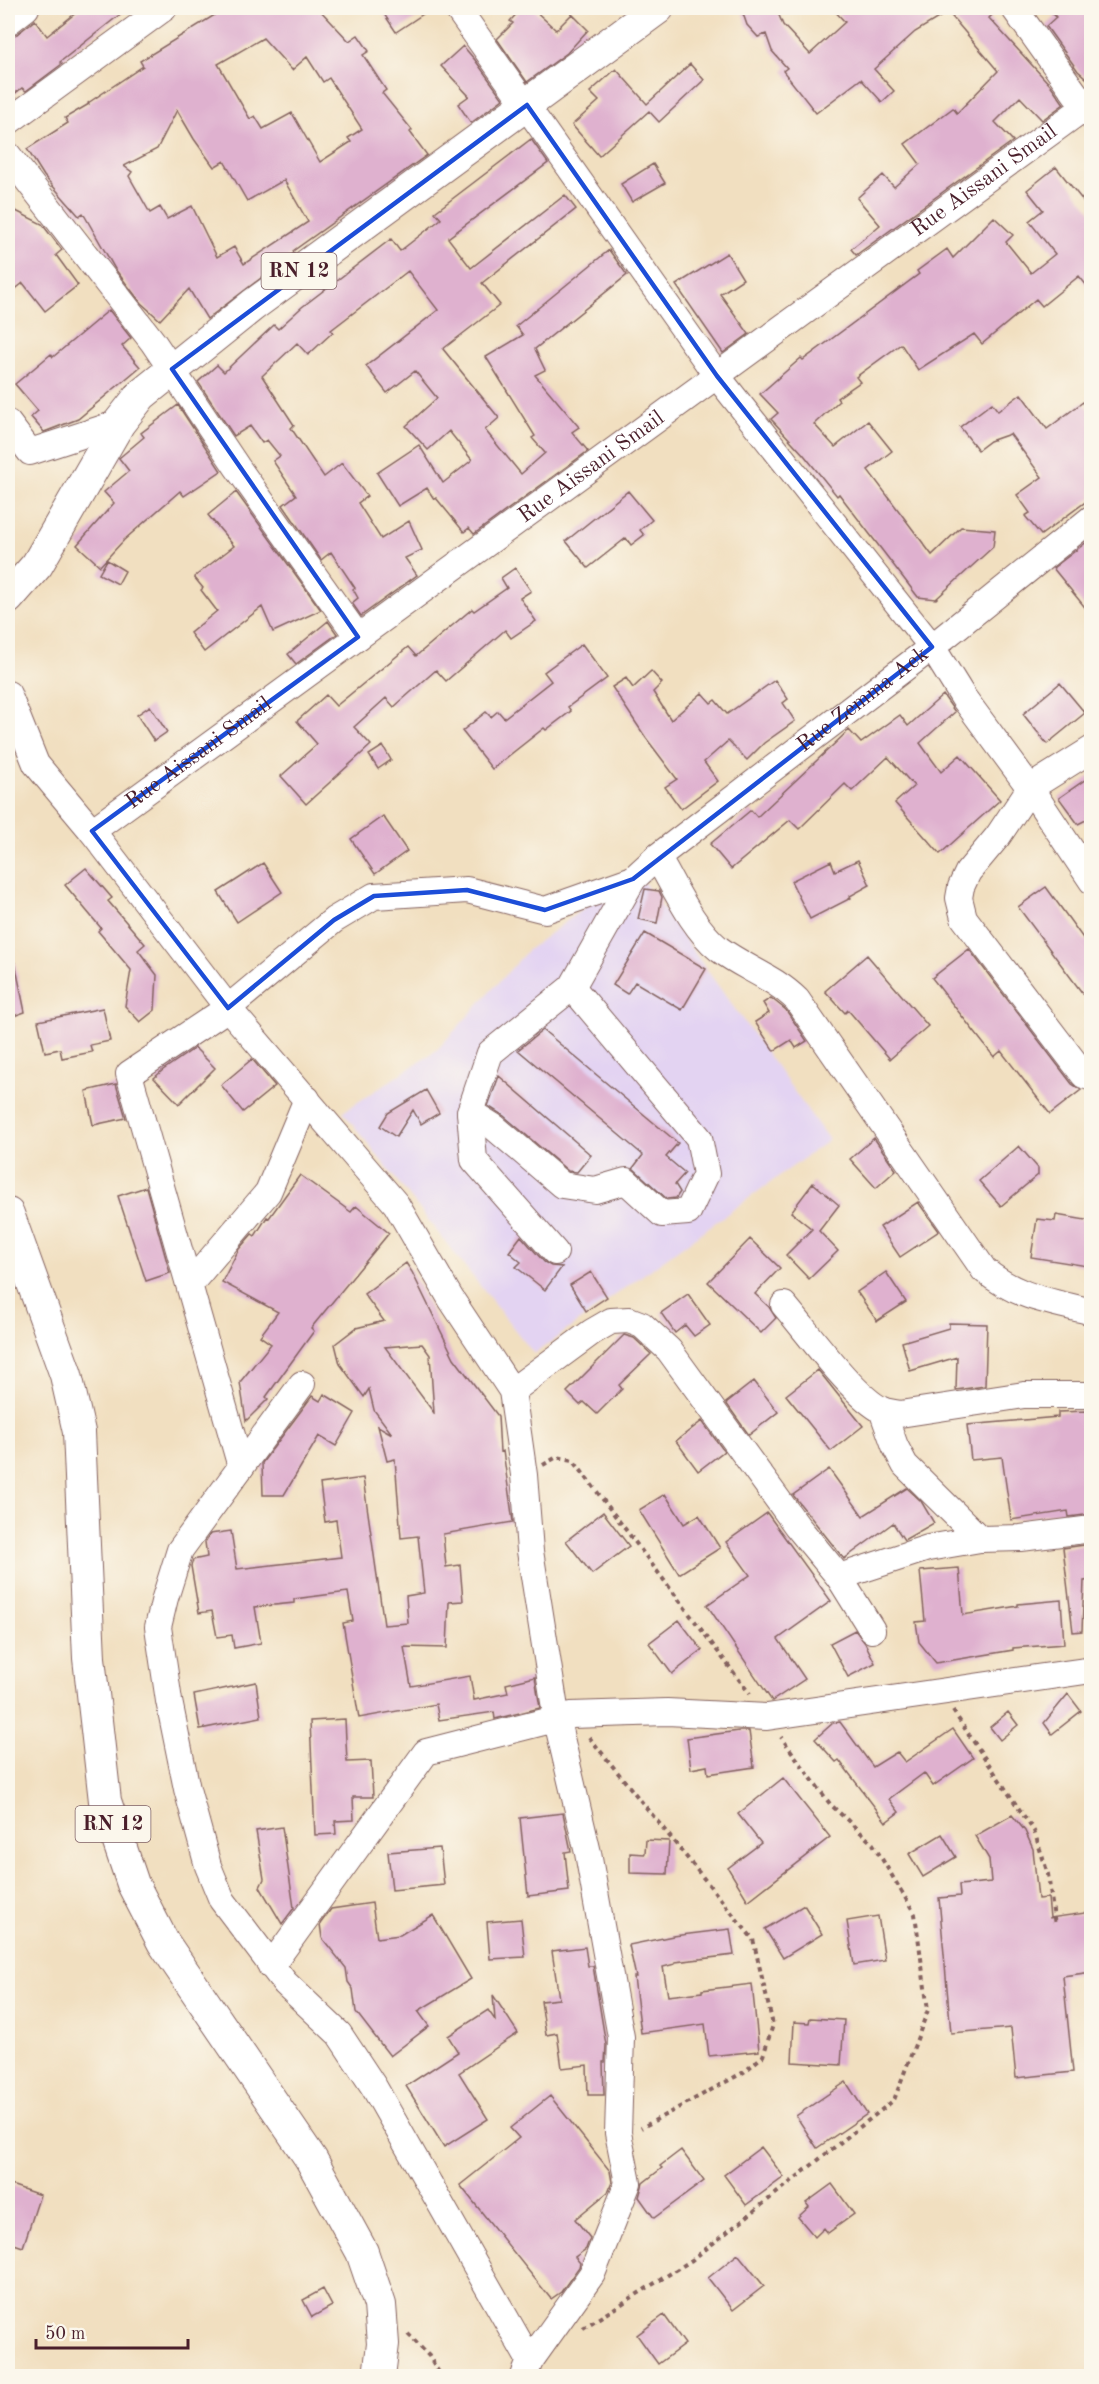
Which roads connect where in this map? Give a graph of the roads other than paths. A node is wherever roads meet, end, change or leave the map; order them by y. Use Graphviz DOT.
graph roads {
  1 [pos="26,8"];
  2 [pos="164,8"];
  3 [pos="457,8"];
  4 [pos="658,8"];
  5 [pos="1014,8"];
  6 [pos="8,22"];
  7 [pos="527,105"];
  8 [pos="1089,109"];
  9 [pos="8,122"];
  10 [pos="8,155"];
  11 [pos="172,369"];
  12 [pos="717,376"];
  13 [pos="8,423"];
  14 [pos="119,423"];
  15 [pos="1092,518"];
  16 [pos="8,598"];
  17 [pos="358,637"];
  18 [pos="932,647"];
  19 [pos="8,694"];
  20 [pos="1092,749"];
  21 [pos="1030,788"];
  22 [pos="92,831"];
  23 [pos="657,857"];
  24 [pos="633,879"];
  25 [pos="1092,880"];
  26 [pos="572,987"];
  27 [pos="228,1008"];
  28 [pos="1092,1078"];
  29 [pos="307,1099"];
  30 [pos="470,1112"];
  31 [pos="8,1214"];
  32 [pos="555,1252"];
  33 [pos="190,1284"];
  34 [pos="784,1305"];
  35 [pos="1092,1312"];
  36 [pos="302,1384"];
  37 [pos="512,1391"];
  38 [pos="1092,1395"];
  39 [pos="882,1410"];
  40 [pos="241,1467"];
  41 [pos="1092,1529"];
  42 [pos="980,1539"];
  43 [pos="840,1577"];
  44 [pos="872,1630"];
  45 [pos="1090,1673"];
  46 [pos="564,1718"];
  47 [pos="271,1966"];
  48 [pos="527,2369"];
  49 [pos="379,2376"];
  1 -- 6 [label="street"];
  2 -- 9 [label="street"];
  3 -- 7 [label="street"];
  4 -- 7 [label="main road, RN 12"];
  5 -- 8 [label="street"];
  7 -- 11 [label="main road, RN 12"];
  7 -- 12 [label="street"];
  8 -- 12 [label="street, Rue Aissani Smail"];
  10 -- 11 [label="street"];
  11 -- 14 [label="main road, RN 12"];
  11 -- 17 [label="street"];
  12 -- 17 [label="street, Rue Aissani Smail"];
  12 -- 18 [label="street"];
  13 -- 14 [label="street"];
  14 -- 16 [label="main road, RN 12"];
  15 -- 18 [label="street, Rue Zemma Aek"];
  17 -- 22 [label="street, Rue Aissani Smail"];
  18 -- 21 [label="street"];
  18 -- 23 [label="street, Rue Zemma Aek"];
  19 -- 22 [label="street"];
  20 -- 21 [label="street"];
  21 -- 25 [label="street"];
  21 -- 28 [label="street"];
  22 -- 27 [label="street"];
  23 -- 24 [label="street, Rue Zemma Aek"];
  23 -- 35 [label="street"];
  24 -- 26 [label="street"];
  24 -- 27 [label="street"];
  26 -- 30 [label="street"];
  26 -- 30 [label="street"];
  27 -- 29 [label="street"];
  27 -- 33 [label="street"];
  29 -- 33 [label="street"];
  29 -- 37 [label="street"];
  30 -- 32 [label="street"];
  31 -- 49 [label="main road, RN 12"];
  33 -- 40 [label="street"];
  34 -- 39 [label="street"];
  36 -- 40 [label="street"];
  37 -- 43 [label="street"];
  37 -- 46 [label="street"];
  38 -- 39 [label="street"];
  39 -- 42 [label="street"];
  40 -- 47 [label="street"];
  41 -- 42 [label="street"];
  42 -- 43 [label="street"];
  43 -- 44 [label="street"];
  45 -- 46 [label="street"];
  46 -- 47 [label="street"];
  46 -- 48 [label="street"];
  47 -- 48 [label="street"];
}
